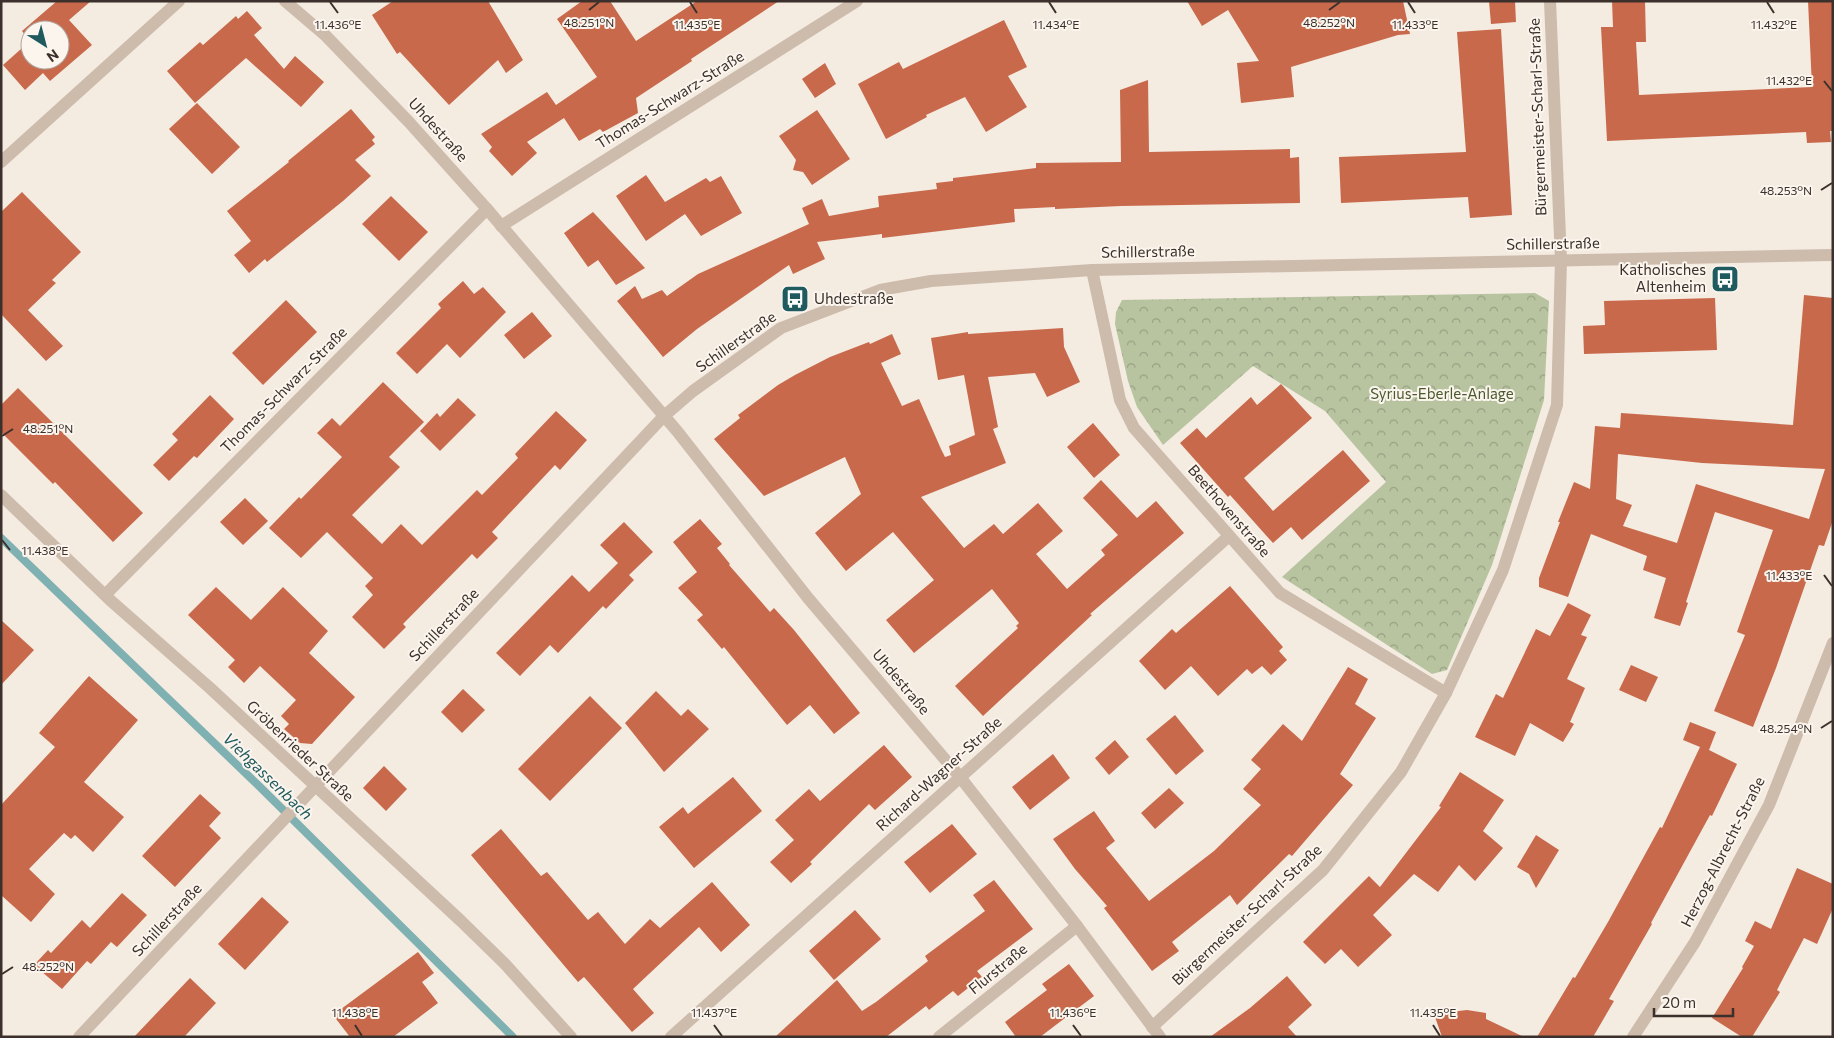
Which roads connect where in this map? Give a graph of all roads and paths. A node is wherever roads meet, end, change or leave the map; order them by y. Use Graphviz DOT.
graph roads {
  1 [pos="179,1"];
  2 [pos="285,1"];
  3 [pos="857,1"];
  4 [pos="1550,1"];
  5 [pos="1,162"];
  6 [pos="487,209"];
  7 [pos="501,226"];
  8 [pos="1833,255"];
  9 [pos="1561,260"];
  10 [pos="1092,270"];
  11 [pos="664,416"];
  12 [pos="1,495"];
  13 [pos="1229,536"];
  14 [pos="106,594"];
  15 [pos="1833,643"];
  16 [pos="1446,693"];
  17 [pos="960,777"];
  18 [pos="315,785"];
  19 [pos="1077,926"];
  20 [pos="1156,1032"];
  21 [pos="79,1037"];
  22 [pos="570,1037"];
  23 [pos="671,1037"];
  24 [pos="939,1037"];
  25 [pos="1633,1037"];
  1 -- 5 [label="street"];
  2 -- 6 [label="street, Uhdestraße"];
  3 -- 7 [label="street, Thomas-Schwarz-Straße"];
  4 -- 9 [label="street, Bürgermeister-Scharl-Straße"];
  6 -- 7 [label="street, Uhdestraße"];
  6 -- 14 [label="street, Thomas-Schwarz-Straße"];
  7 -- 11 [label="street, Uhdestraße"];
  8 -- 9 [label="street, Schillerstraße"];
  9 -- 10 [label="street, Schillerstraße"];
  9 -- 16 [label="street, Bürgermeister-Scharl-Straße"];
  10 -- 11 [label="street, Schillerstraße"];
  10 -- 13 [label="street, Beethovenstraße"];
  11 -- 17 [label="street, Uhdestraße"];
  11 -- 18 [label="street, Schillerstraße"];
  12 -- 14 [label="street, Gröbenrieder Straße"];
  13 -- 16 [label="street, Beethovenstraße"];
  13 -- 17 [label="street, Richard-Wagner-Straße"];
  14 -- 18 [label="street, Gröbenrieder Straße"];
  15 -- 25 [label="street, Herzog-Albrecht-Straße"];
  16 -- 20 [label="street, Bürgermeister-Scharl-Straße"];
  17 -- 19 [label="street, Uhdestraße"];
  17 -- 23 [label="street, Richard-Wagner-Straße"];
  18 -- 21 [label="street, Schillerstraße"];
  18 -- 22 [label="street, Gröbenrieder Straße"];
  19 -- 20 [label="street, Uhdestraße"];
  19 -- 24 [label="street, Flurstraße"];
}
